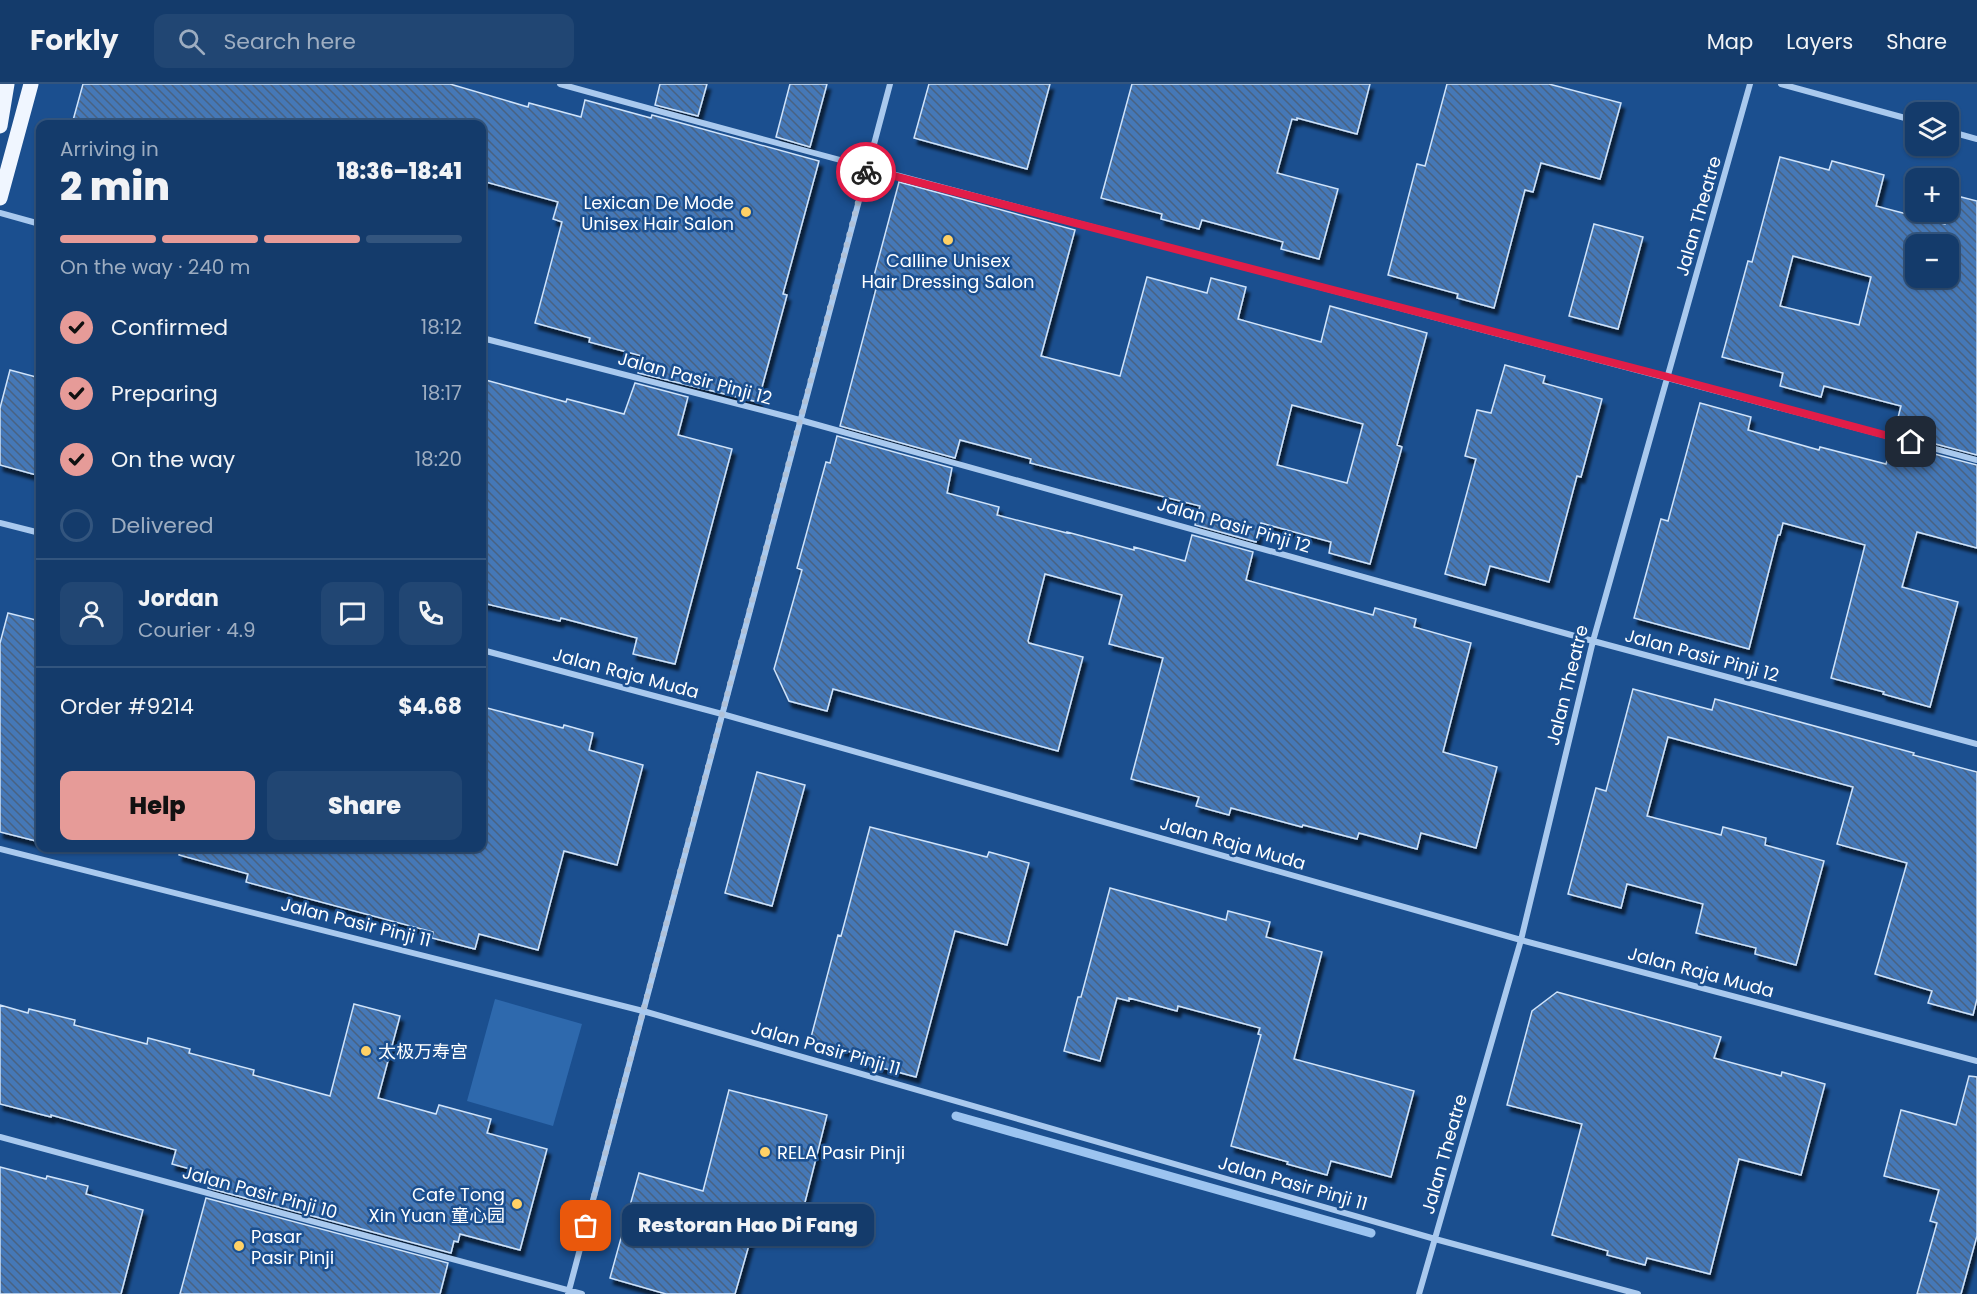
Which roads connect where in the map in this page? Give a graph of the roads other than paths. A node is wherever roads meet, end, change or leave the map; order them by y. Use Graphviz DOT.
graph roads {
  1 [pos="7,84"];
  2 [pos="31,84"];
  3 [pos="560,84"];
  4 [pos="890,84"];
  5 [pos="1750,84"];
  6 [pos="1781,84"];
  7 [pos="1905,118"];
  8 [pos="0,126"];
  9 [pos="1959,134"];
  10 [pos="1977,139"];
  11 [pos="867,169"];
  12 [pos="0,198"];
  13 [pos="0,213"];
  14 [pos="36,223"];
  15 [pos="486,339"];
  16 [pos="1668,377"];
  17 [pos="800,420"];
  18 [pos="1977,460"];
  19 [pos="0,523"];
  20 [pos="36,532"];
  21 [pos="1593,641"];
  22 [pos="486,651"];
  23 [pos="722,714"];
  24 [pos="1977,744"];
  25 [pos="0,849"];
  26 [pos="1521,940"];
  27 [pos="643,1011"];
  28 [pos="1977,1061"];
  29 [pos="0,1137"];
  30 [pos="1435,1239"];
  31 [pos="569,1292"];
  32 [pos="582,1294"];
  33 [pos="1419,1294"];
  34 [pos="1638,1294"];
  1 -- 8 [label="main road"];
  2 -- 12 [label="main road"];
  3 -- 11 [label="street"];
  4 -- 11 [label="street"];
  5 -- 16 [label="street, Jalan Theatre"];
  6 -- 7 [label="street"];
  9 -- 10 [label="street"];
  11 -- 16 [label="street"];
  11 -- 17 [label="street"];
  13 -- 14 [label="street"];
  15 -- 17 [label="street, Jalan Pasir Pinji 12"];
  16 -- 18 [label="street"];
  16 -- 21 [label="street, Jalan Theatre"];
  17 -- 21 [label="street, Jalan Pasir Pinji 12"];
  17 -- 23 [label="street"];
  19 -- 20 [label="street"];
  21 -- 24 [label="street, Jalan Pasir Pinji 12"];
  21 -- 26 [label="street, Jalan Theatre"];
  22 -- 23 [label="street, Jalan Raja Muda"];
  23 -- 26 [label="street, Jalan Raja Muda"];
  23 -- 27 [label="street"];
  25 -- 27 [label="street, Jalan Pasir Pinji 11"];
  26 -- 28 [label="street, Jalan Raja Muda"];
  26 -- 30 [label="street, Jalan Theatre"];
  27 -- 30 [label="street, Jalan Pasir Pinji 11"];
  27 -- 31 [label="street"];
  29 -- 31 [label="street, Jalan Pasir Pinji 10"];
  30 -- 33 [label="street, Jalan Theatre"];
  30 -- 34 [label="street, Jalan Pasir Pinji 11"];
  31 -- 32 [label="street, Jalan Pasir Pinji 10"];
}
